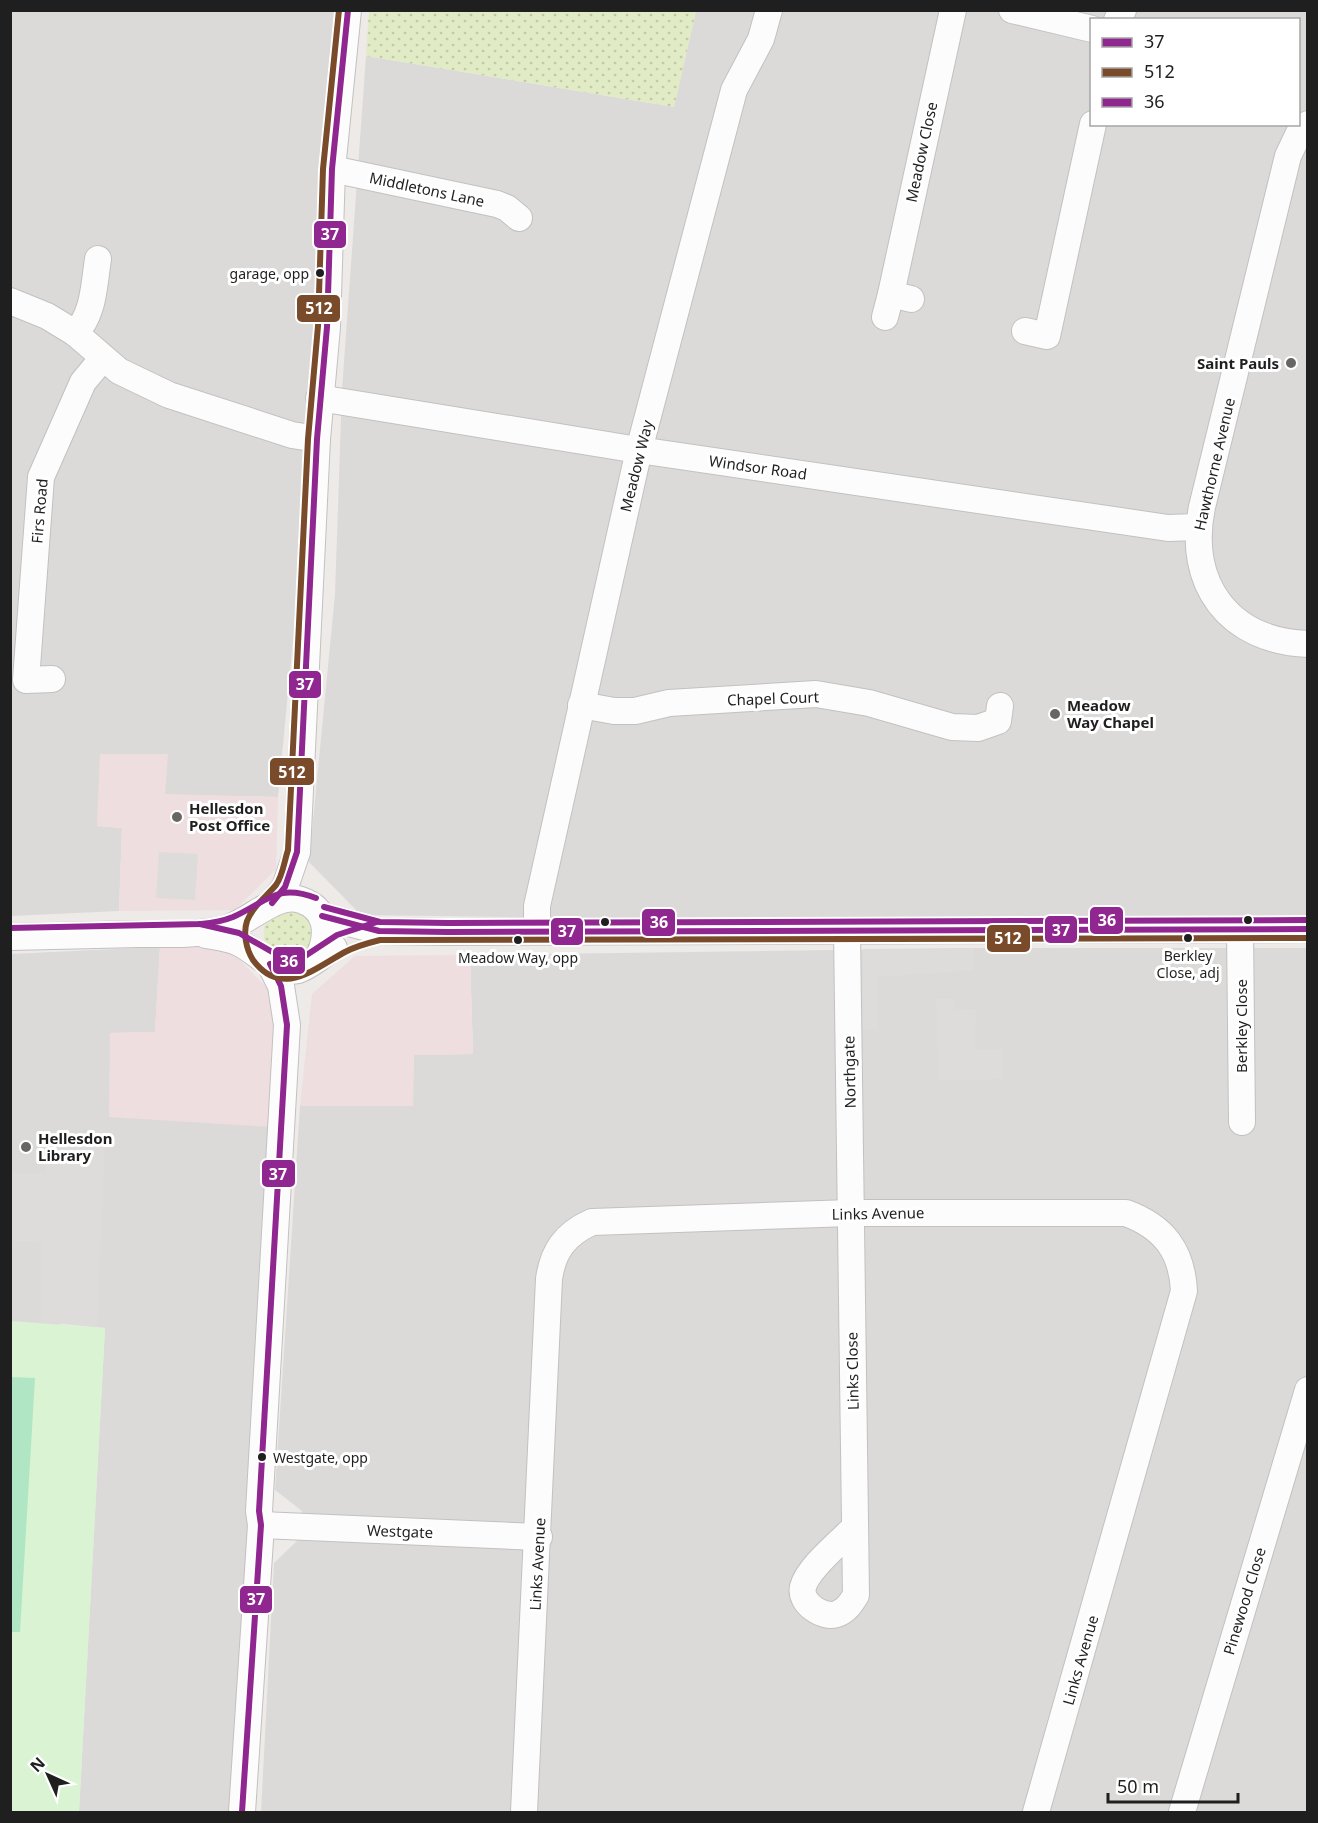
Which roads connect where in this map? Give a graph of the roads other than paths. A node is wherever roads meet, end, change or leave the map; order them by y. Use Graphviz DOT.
graph roads {
  1 [pos="348,10"];
  2 [pos="768,10"];
  3 [pos="953,10"];
  4 [pos="1012,10"];
  5 [pos="1090,29"];
  6 [pos="1308,124"];
  7 [pos="1092,126"];
  8 [pos="332,169"];
  9 [pos="519,218"];
  10 [pos="98,259"];
  11 [pos="10,301"];
  12 [pos="896,304"];
  13 [pos="75,333"];
  14 [pos="1038,341"];
  15 [pos="103,358"];
  16 [pos="319,398"];
  17 [pos="317,439"];
  18 [pos="639,450"];
  19 [pos="1198,527"];
  20 [pos="1308,644"];
  21 [pos="52,679"];
  22 [pos="18,680"];
  23 [pos="581,705"];
  24 [pos="1004,717"];
  25 [pos="297,852"];
  26 [pos="267,907"];
  27 [pos="318,911"];
  28 [pos="1308,929"];
  29 [pos="1240,930"];
  30 [pos="379,931"];
  31 [pos="537,931"];
  32 [pos="847,931"];
  33 [pos="198,933"];
  34 [pos="10,936"];
  35 [pos="266,961"];
  36 [pos="314,961"];
  37 [pos="287,1025"];
  38 [pos="1242,1122"];
  39 [pos="850,1213"];
  40 [pos="1308,1390"];
  41 [pos="261,1525"];
  42 [pos="854,1528"];
  43 [pos="539,1537"];
  44 [pos="242,1812"];
  45 [pos="524,1812"];
  46 [pos="1036,1812"];
  47 [pos="1182,1812"];
  1 -- 8 [label="street"];
  2 -- 18 [label="street, Meadow Way"];
  3 -- 12 [label="street, Meadow Close"];
  4 -- 5 [label="street"];
  6 -- 19 [label="street, Hawthorne Avenue"];
  7 -- 14 [label="street"];
  8 -- 9 [label="street, Middletons Lane"];
  8 -- 16 [label="street"];
  10 -- 13 [label="street"];
  11 -- 13 [label="street"];
  13 -- 15 [label="street"];
  15 -- 17 [label="street"];
  15 -- 22 [label="street, Firs Road"];
  16 -- 17 [label="street"];
  16 -- 18 [label="street, Windsor Road"];
  17 -- 25 [label="street"];
  18 -- 19 [label="street, Windsor Road"];
  18 -- 23 [label="street, Meadow Way"];
  19 -- 20 [label="street, Hawthorne Avenue"];
  21 -- 22 [label="street, Firs Road"];
  23 -- 24 [label="street, Chapel Court"];
  23 -- 31 [label="street, Meadow Way"];
  25 -- 26 [label="street"];
  25 -- 27 [label="street"];
  26 -- 27 [label="street"];
  26 -- 33 [label="street"];
  26 -- 35 [label="street"];
  27 -- 30 [label="street"];
  27 -- 36 [label="street"];
  28 -- 29 [label="street"];
  29 -- 32 [label="street"];
  29 -- 38 [label="street, Berkley Close"];
  30 -- 31 [label="street"];
  30 -- 36 [label="street"];
  31 -- 32 [label="street"];
  32 -- 39 [label="street, Northgate"];
  33 -- 34 [label="street"];
  33 -- 35 [label="street"];
  35 -- 36 [label="street"];
  35 -- 37 [label="street"];
  36 -- 37 [label="street"];
  37 -- 41 [label="street"];
  39 -- 42 [label="street, Links Close"];
  39 -- 43 [label="street, Links Avenue"];
  39 -- 46 [label="street, Links Avenue"];
  40 -- 47 [label="street, Pinewood Close"];
  41 -- 43 [label="street, Westgate"];
  41 -- 44 [label="street"];
  43 -- 45 [label="street, Links Avenue"];
}
